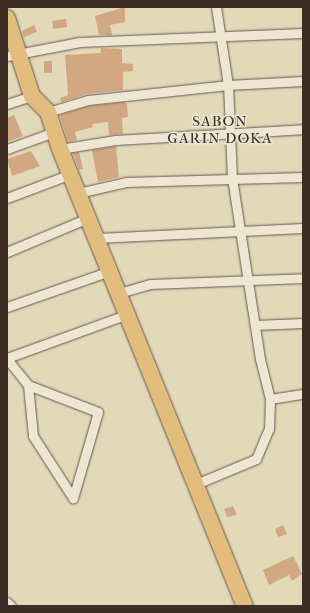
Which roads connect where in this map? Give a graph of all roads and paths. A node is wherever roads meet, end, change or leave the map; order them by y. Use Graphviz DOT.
graph roads {
  1 [pos="216,7"];
  2 [pos="7,18"];
  3 [pos="303,33"];
  4 [pos="220,37"];
  5 [pos="13,55"];
  6 [pos="303,81"];
  7 [pos="228,85"];
  8 [pos="32,96"];
  9 [pos="7,104"];
  10 [pos="48,112"];
  11 [pos="303,129"];
  12 [pos="54,132"];
  13 [pos="232,132"];
  14 [pos="7,149"];
  15 [pos="60,149"];
  16 [pos="71,174"];
  17 [pos="303,178"];
  18 [pos="232,179"];
  19 [pos="78,193"];
  20 [pos="7,198"];
  21 [pos="88,218"];
  22 [pos="303,228"];
  23 [pos="241,231"];
  24 [pos="97,238"];
  25 [pos="7,252"];
  26 [pos="110,271"];
  27 [pos="303,278"];
  28 [pos="248,280"];
  29 [pos="119,293"];
  30 [pos="7,307"];
  31 [pos="128,314"];
  32 [pos="303,324"];
  33 [pos="255,325"];
  34 [pos="7,359"];
  35 [pos="28,385"];
  36 [pos="303,394"];
  37 [pos="270,399"];
  38 [pos="196,484"];
  39 [pos="7,602"];
  40 [pos="11,606"];
  41 [pos="244,606"];
  1 -- 4 [label="street"];
  2 -- 5 [label="highway"];
  3 -- 4 [label="street"];
  4 -- 5 [label="street"];
  4 -- 7 [label="street"];
  5 -- 8 [label="highway"];
  6 -- 7 [label="street"];
  7 -- 10 [label="street"];
  7 -- 13 [label="street"];
  8 -- 9 [label="street"];
  8 -- 10 [label="highway"];
  10 -- 12 [label="highway"];
  11 -- 13 [label="street"];
  12 -- 14 [label="street"];
  12 -- 15 [label="highway"];
  13 -- 15 [label="street"];
  13 -- 18 [label="street"];
  15 -- 16 [label="highway"];
  16 -- 19 [label="highway"];
  16 -- 20 [label="street"];
  17 -- 18 [label="street"];
  18 -- 19 [label="street"];
  18 -- 23 [label="street"];
  19 -- 21 [label="highway"];
  21 -- 24 [label="highway"];
  21 -- 25 [label="street"];
  22 -- 23 [label="street"];
  23 -- 24 [label="street"];
  23 -- 28 [label="street"];
  24 -- 26 [label="highway"];
  26 -- 29 [label="highway"];
  26 -- 30 [label="street"];
  27 -- 28 [label="street"];
  28 -- 29 [label="street"];
  28 -- 33 [label="street"];
  29 -- 31 [label="highway"];
  31 -- 34 [label="street"];
  31 -- 38 [label="highway"];
  32 -- 33 [label="street"];
  33 -- 37 [label="street"];
  34 -- 35 [label="street"];
  35 -- 35 [label="street"];
  36 -- 37 [label="street"];
  37 -- 38 [label="street"];
  38 -- 41 [label="highway"];
  39 -- 40 [label="street"];
}
